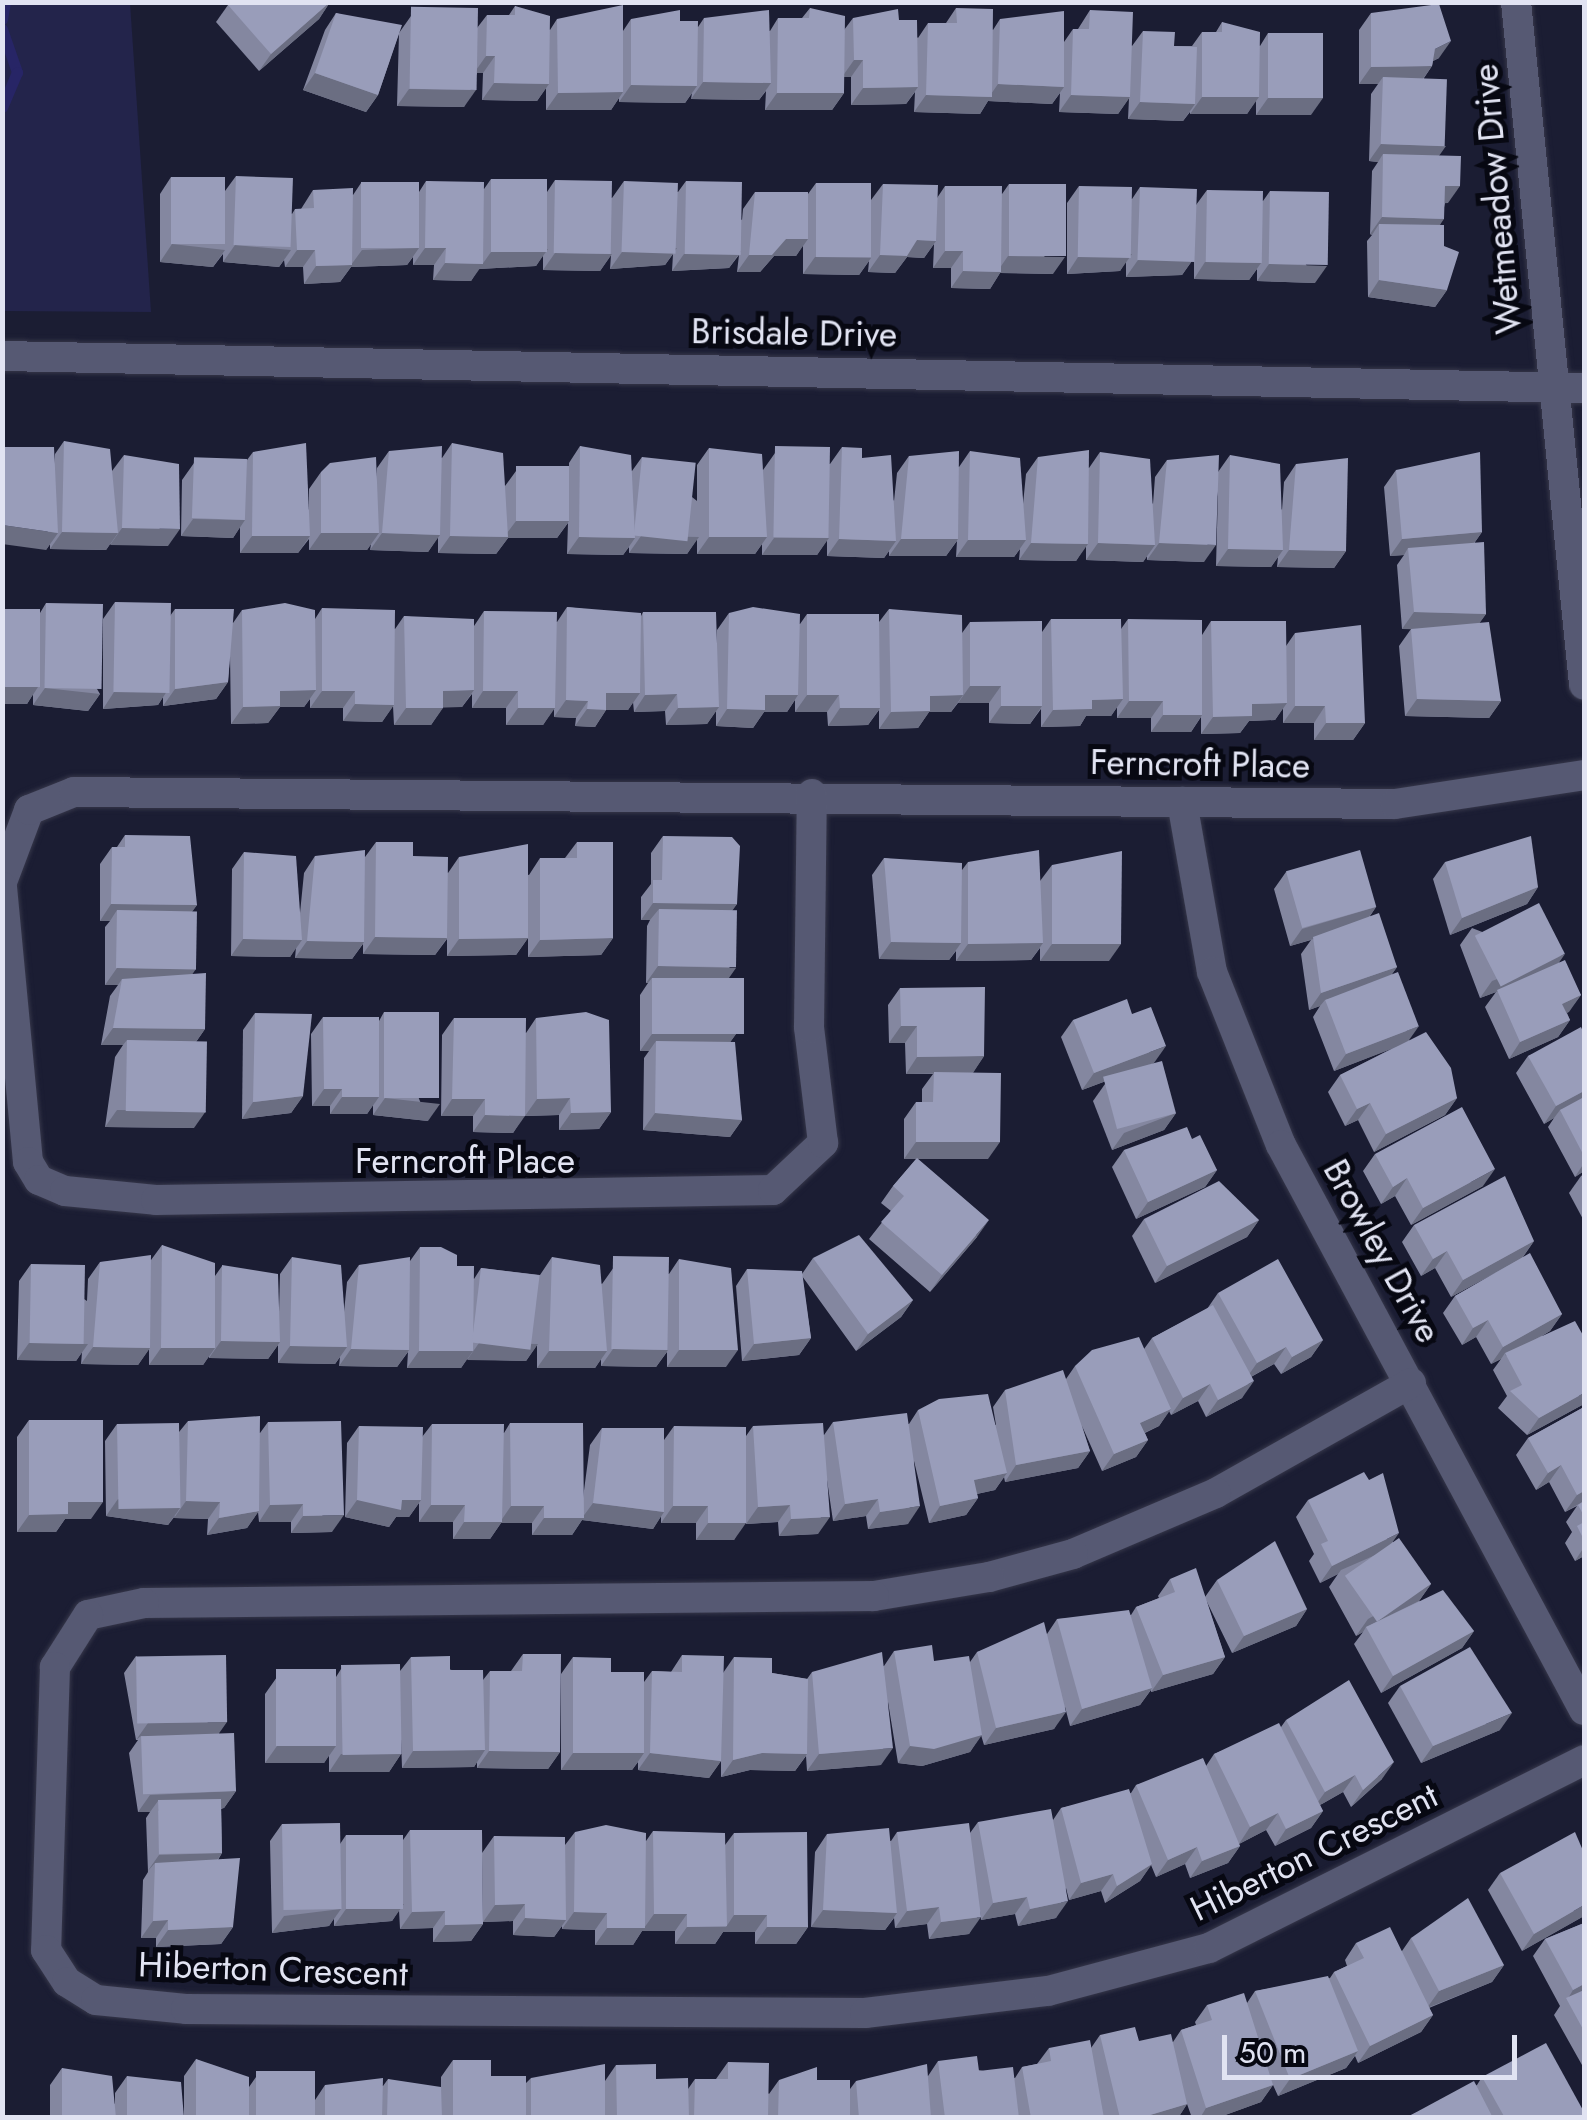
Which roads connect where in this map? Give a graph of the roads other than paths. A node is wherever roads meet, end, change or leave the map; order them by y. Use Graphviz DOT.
graph roads {
  1 [pos="1516,2"];
  2 [pos="2,356"];
  3 [pos="1553,388"];
  4 [pos="1584,388"];
  5 [pos="1584,686"];
  6 [pos="1584,775"];
  7 [pos="812,794"];
  8 [pos="1182,802"];
  9 [pos="2,884"];
  10 [pos="1411,1383"];
  11 [pos="1584,1710"];
  12 [pos="1584,1760"];
  1 -- 3 [label="street, Wetmeadow Drive"];
  2 -- 3 [label="street, Brisdale Drive"];
  3 -- 4 [label="street, Brisdale Drive"];
  3 -- 5 [label="street, Wetmeadow Drive"];
  6 -- 8 [label="street, Ferncroft Place"];
  7 -- 8 [label="street, Ferncroft Place"];
  7 -- 9 [label="street, Ferncroft Place"];
  7 -- 9 [label="street, Ferncroft Place"];
  8 -- 10 [label="street, Browley Drive"];
  10 -- 11 [label="street, Browley Drive"];
  10 -- 12 [label="street, Hiberton Crescent"];
}
